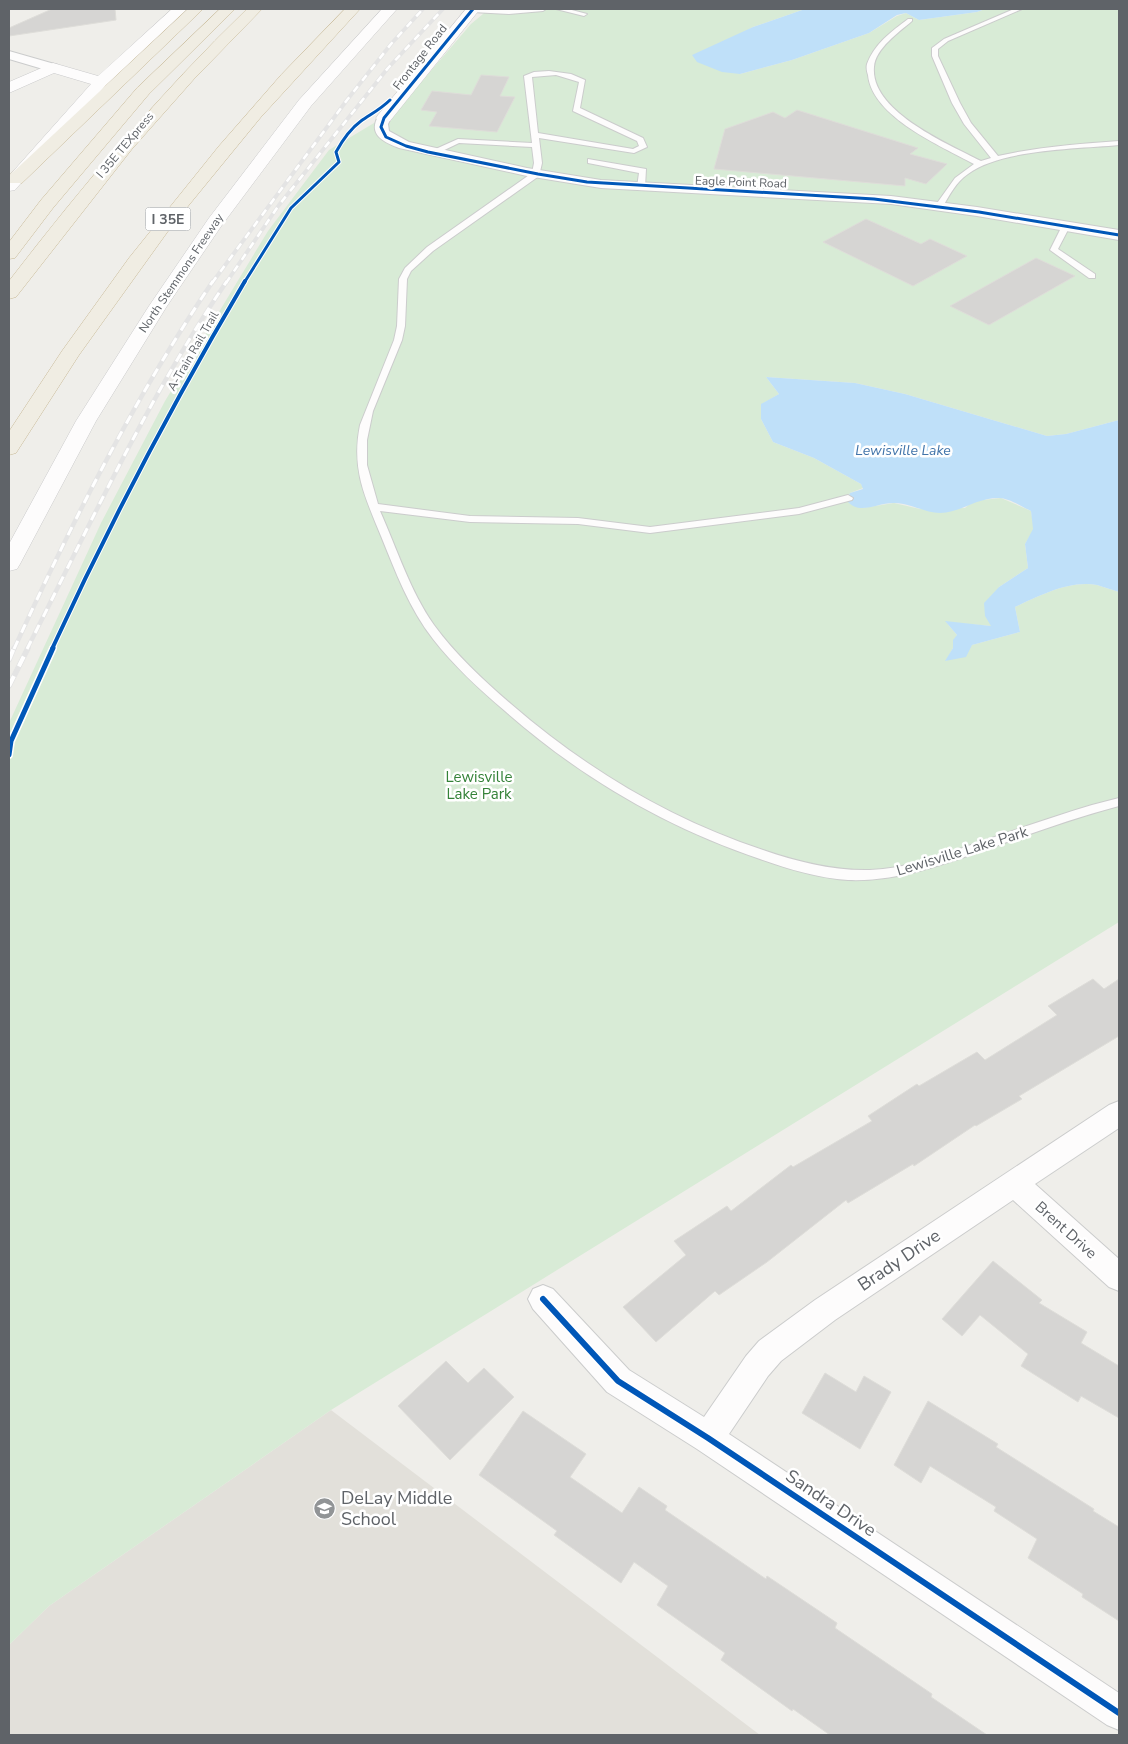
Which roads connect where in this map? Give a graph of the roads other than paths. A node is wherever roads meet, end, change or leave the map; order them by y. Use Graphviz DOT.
graph roads {
  1 [pos="180,9"];
  2 [pos="196,9"];
  3 [pos="228,9"];
  4 [pos="255,9"];
  5 [pos="353,9"];
  6 [pos="390,9"];
  7 [pos="473,9"];
  8 [pos="543,9"];
  9 [pos="559,9"];
  10 [pos="1019,9"];
  11 [pos="584,14"];
  12 [pos="910,20"];
  13 [pos="9,55"];
  14 [pos="60,71"];
  15 [pos="101,82"];
  16 [pos="9,88"];
  17 [pos="9,100"];
  18 [pos="384,118"];
  19 [pos="535,140"];
  20 [pos="1119,143"];
  21 [pos="433,152"];
  22 [pos="996,159"];
  23 [pos="591,161"];
  24 [pos="980,164"];
  25 [pos="536,174"];
  26 [pos="12,182"];
  27 [pos="641,187"];
  28 [pos="939,206"];
  29 [pos="1066,226"];
  30 [pos="1119,235"];
  31 [pos="9,254"];
  32 [pos="1092,276"];
  33 [pos="9,293"];
  34 [pos="9,449"];
  35 [pos="848,498"];
  36 [pos="374,507"];
  37 [pos="9,564"];
  38 [pos="1119,802"];
  39 [pos="1119,1114"];
  40 [pos="1014,1183"];
  41 [pos="1119,1277"];
  42 [pos="543,1299"];
  43 [pos="708,1438"];
  44 [pos="1119,1713"];
  1 -- 15 [label="main road"];
  2 -- 26 [label="highway"];
  3 -- 31 [label="highway"];
  4 -- 33 [label="highway, I 35E TEXpress"];
  5 -- 34 [label="highway, I 35E"];
  6 -- 37 [label="main road, North Stemmons Freeway"];
  7 -- 8 [label="lane"];
  7 -- 18 [label="main road, Frontage Road"];
  9 -- 11 [label="lane"];
  10 -- 22 [label="lane"];
  12 -- 24 [label="lane"];
  13 -- 14 [label="street"];
  14 -- 15 [label="main road"];
  14 -- 16 [label="main road"];
  14 -- 17 [label="main road"];
  15 -- 26 [label="main road"];
  18 -- 21 [label="street, Eagle Point Road"];
  19 -- 19 [label="lane"];
  19 -- 21 [label="lane"];
  19 -- 25 [label="lane"];
  20 -- 22 [label="lane"];
  21 -- 25 [label="street, Eagle Point Road"];
  22 -- 24 [label="lane"];
  23 -- 27 [label="lane"];
  24 -- 28 [label="lane"];
  25 -- 27 [label="street, Eagle Point Road"];
  25 -- 36 [label="lane, Lewisville Lake Park"];
  27 -- 28 [label="street, Eagle Point Road"];
  28 -- 29 [label="street, Eagle Point Road"];
  29 -- 30 [label="street, Eagle Point Road"];
  29 -- 32 [label="lane"];
  35 -- 36 [label="lane"];
  36 -- 38 [label="lane, Lewisville Lake Park"];
  39 -- 40 [label="street, Brady Drive"];
  40 -- 41 [label="street, Brent Drive"];
  40 -- 43 [label="street, Brady Drive"];
  42 -- 43 [label="street, Sandra Drive"];
  43 -- 44 [label="street, Sandra Drive"];
}
